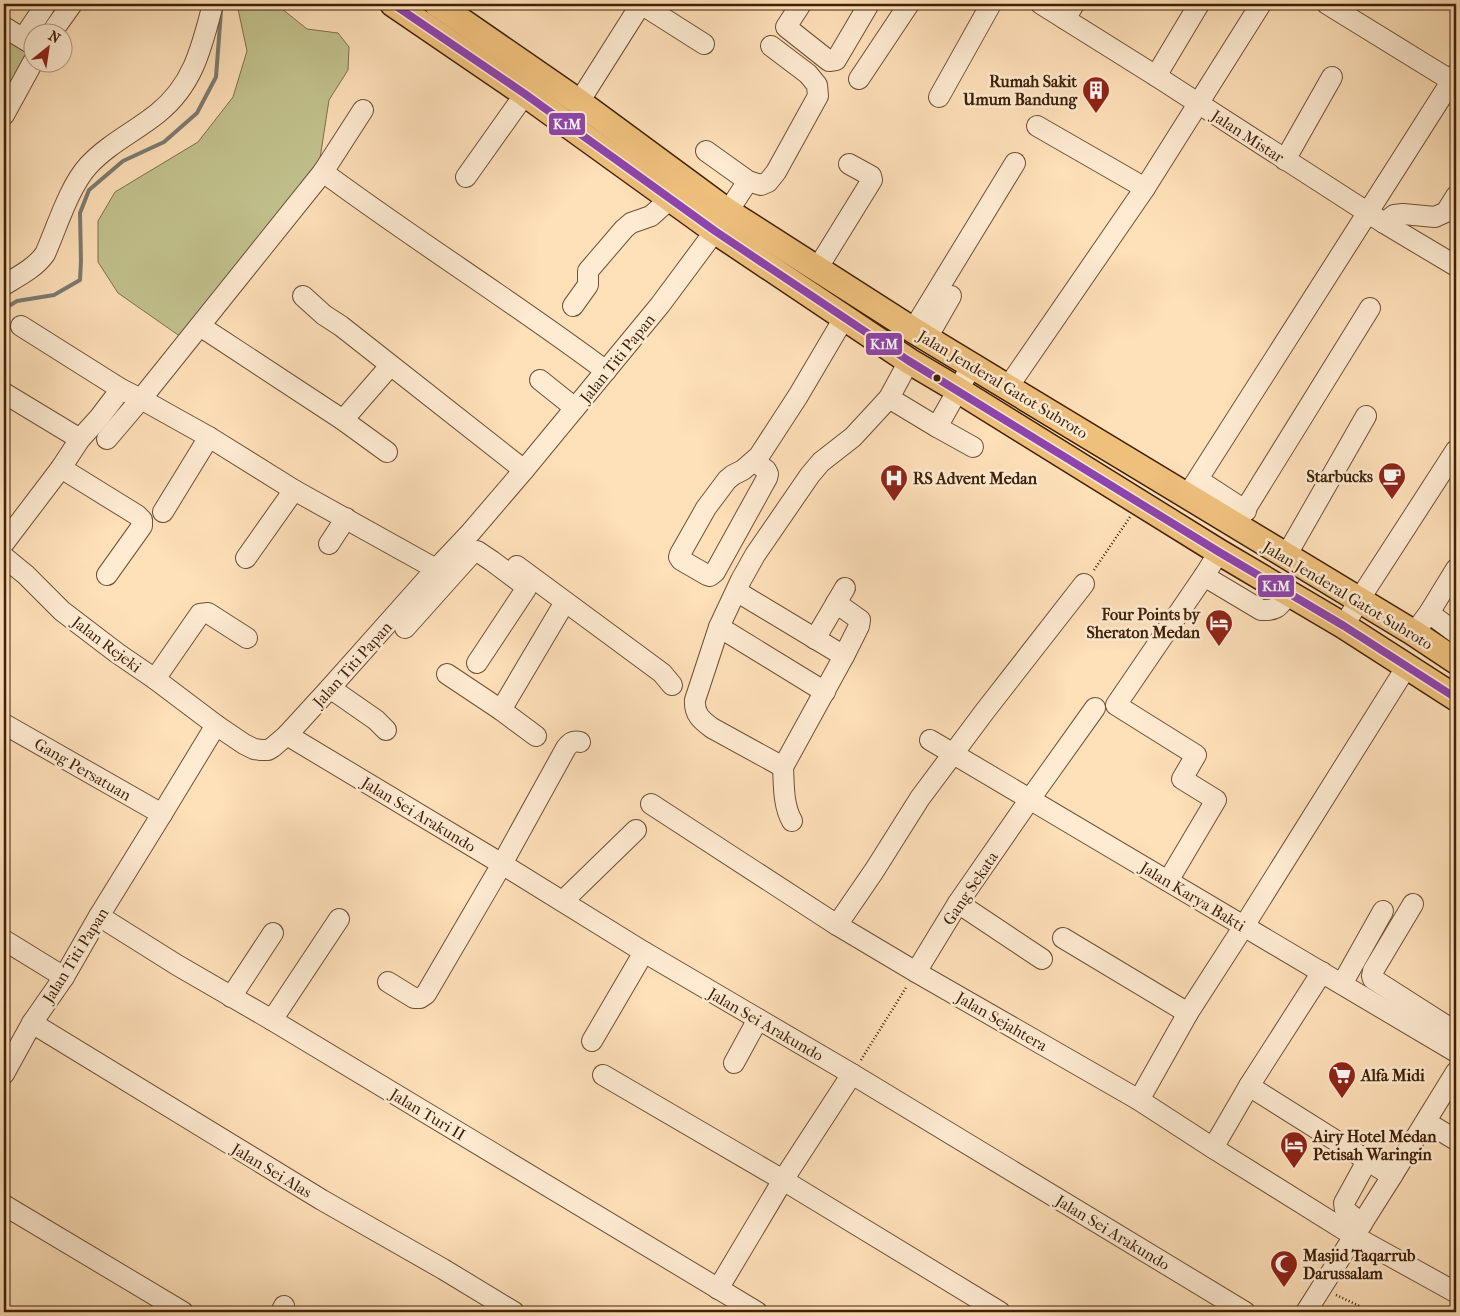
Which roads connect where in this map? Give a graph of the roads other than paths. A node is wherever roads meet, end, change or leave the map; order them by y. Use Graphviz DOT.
graph roads {
  1 [pos="46,4"];
  2 [pos="72,4"];
  3 [pos="213,4"];
  4 [pos="437,4"];
  5 [pos="641,4"];
  6 [pos="801,4"];
  7 [pos="870,4"];
  8 [pos="909,4"];
  9 [pos="990,4"];
  10 [pos="1041,4"];
  11 [pos="1199,4"];
  12 [pos="1261,4"];
  13 [pos="1327,4"];
  14 [pos="398,5"];
  15 [pos="1069,11"];
  16 [pos="37,22"];
  17 [pos="59,22"];
  18 [pos="4,26"];
  19 [pos="22,36"];
  20 [pos="704,44"];
  21 [pos="771,46"];
  22 [pos="28,72"];
  23 [pos="1156,76"];
  24 [pos="1332,77"];
  25 [pos="1454,78"];
  26 [pos="859,79"];
  27 [pos="525,94"];
  28 [pos="939,97"];
  29 [pos="579,102"];
  30 [pos="1198,103"];
  31 [pos="362,110"];
  32 [pos="4,115"];
  33 [pos="1037,126"];
  34 [pos="706,151"];
  35 [pos="1285,160"];
  36 [pos="1015,163"];
  37 [pos="849,164"];
  38 [pos="323,172"];
  39 [pos="466,177"];
  40 [pos="748,181"];
  41 [pos="1145,188"];
  42 [pos="1456,196"];
  43 [pos="670,199"];
  44 [pos="1376,218"];
  45 [pos="721,221"];
  46 [pos="1456,266"];
  47 [pos="817,269"];
  48 [pos="4,286"];
  49 [pos="303,296"];
  50 [pos="951,296"];
  51 [pos="573,306"];
  52 [pos="1370,308"];
  53 [pos="844,318"];
  54 [pos="21,326"];
  55 [pos="200,326"];
  56 [pos="920,334"];
  57 [pos="909,362"];
  58 [pos="972,365"];
  59 [pos="390,366"];
  60 [pos="606,371"];
  61 [pos="540,380"];
  62 [pos="1008,387"];
  63 [pos="121,389"];
  64 [pos="958,390"];
  65 [pos="4,393"];
  66 [pos="141,398"];
  67 [pos="889,398"];
  68 [pos="575,408"];
  69 [pos="1366,416"];
  70 [pos="343,420"];
  71 [pos="937,427"];
  72 [pos="209,437"];
  73 [pos="80,439"];
  74 [pos="107,439"];
  75 [pos="973,447"];
  76 [pos="1456,450"];
  77 [pos="387,452"];
  78 [pos="754,461"];
  79 [pos="61,468"];
  80 [pos="524,470"];
  81 [pos="294,490"];
  82 [pos="1195,490"];
  83 [pos="164,512"];
  84 [pos="346,518"];
  85 [pos="1240,518"];
  86 [pos="471,532"];
  87 [pos="4,543"];
  88 [pos="329,544"];
  89 [pos="1219,552"];
  90 [pos="1286,556"];
  91 [pos="4,557"];
  92 [pos="246,558"];
  93 [pos="1456,569"];
  94 [pos="107,575"];
  95 [pos="437,576"];
  96 [pos="1204,576"];
  97 [pos="1084,584"];
  98 [pos="736,591"];
  99 [pos="1289,594"];
  100 [pos="1359,600"];
  101 [pos="565,602"];
  102 [pos="1429,613"];
  103 [pos="1344,626"];
  104 [pos="718,627"];
  105 [pos="405,628"];
  106 [pos="1455,630"];
  107 [pos="1414,634"];
  108 [pos="247,638"];
  109 [pos="815,639"];
  110 [pos="844,656"];
  111 [pos="1456,661"];
  112 [pos="477,664"];
  113 [pos="1407,666"];
  114 [pos="447,674"];
  115 [pos="154,679"];
  116 [pos="672,685"];
  117 [pos="330,688"];
  118 [pos="825,692"];
  119 [pos="1456,698"];
  120 [pos="1095,708"];
  121 [pos="501,710"];
  122 [pos="4,724"];
  123 [pos="216,725"];
  124 [pos="386,730"];
  125 [pos="288,734"];
  126 [pos="536,736"];
  127 [pos="930,740"];
  128 [pos="580,742"];
  129 [pos="954,754"];
  130 [pos="782,767"];
  131 [pos="1030,799"];
  132 [pos="651,804"];
  133 [pos="162,814"];
  134 [pos="792,820"];
  135 [pos="636,830"];
  136 [pos="502,864"];
  137 [pos="1168,881"];
  138 [pos="563,901"];
  139 [pos="958,903"];
  140 [pos="1413,904"];
  141 [pos="1383,912"];
  142 [pos="99,916"];
  143 [pos="339,919"];
  144 [pos="837,925"];
  145 [pos="1244,926"];
  146 [pos="273,933"];
  147 [pos="1063,938"];
  148 [pos="4,940"];
  149 [pos="644,952"];
  150 [pos="1042,959"];
  151 [pos="916,972"];
  152 [pos="1322,972"];
  153 [pos="64,977"];
  154 [pos="388,982"];
  155 [pos="1342,984"];
  156 [pos="231,996"];
  157 [pos="1188,1013"];
  158 [pos="758,1019"];
  159 [pos="272,1020"];
  160 [pos="32,1023"];
  161 [pos="1456,1032"];
  162 [pos="11,1041"];
  163 [pos="592,1041"];
  164 [pos="1456,1052"];
  165 [pos="734,1063"];
  166 [pos="1456,1072"];
  167 [pos="4,1074"];
  168 [pos="852,1074"];
  169 [pos="603,1075"];
  170 [pos="1249,1086"];
  171 [pos="1139,1100"];
  172 [pos="1426,1122"];
  173 [pos="1456,1140"];
  174 [pos="1213,1148"];
  175 [pos="1367,1161"];
  176 [pos="1392,1176"];
  177 [pos="784,1180"];
  178 [pos="4,1205"];
  179 [pos="1358,1230"];
  180 [pos="718,1289"];
  181 [pos="1455,1292"];
  182 [pos="183,1312"];
  183 [pos="514,1312"];
  184 [pos="757,1312"];
  185 [pos="1000,1312"];
  186 [pos="1245,1312"];
  187 [pos="1306,1312"];
  1 -- 16 [label="street"];
  2 -- 17 [label="street"];
  3 -- 48 [label="street"];
  4 -- 29 [label="main road, Jalan Jenderal Gatot Subroto"];
  5 -- 20 [label="street"];
  5 -- 29 [label="street"];
  6 -- 7 [label="street"];
  8 -- 26 [label="street"];
  9 -- 28 [label="street"];
  10 -- 15 [label="street, Jalan Mistar"];
  11 -- 23 [label="street"];
  12 -- 30 [label="street"];
  13 -- 25 [label="street"];
  14 -- 27 [label="main road, Jalan Jenderal Gatot Subroto"];
  15 -- 23 [label="street, Jalan Mistar"];
  18 -- 19 [label="street"];
  21 -- 40 [label="street"];
  22 -- 32 [label="street"];
  23 -- 30 [label="street, Jalan Mistar"];
  24 -- 35 [label="street"];
  25 -- 44 [label="street"];
  27 -- 39 [label="street"];
  27 -- 43 [label="main road, Jalan Jenderal Gatot Subroto"];
  29 -- 45 [label="main road, Jalan Jenderal Gatot Subroto"];
  30 -- 35 [label="street, Jalan Mistar"];
  30 -- 41 [label="street"];
  31 -- 38 [label="street"];
  33 -- 41 [label="street"];
  34 -- 40 [label="street"];
  35 -- 44 [label="street, Jalan Mistar"];
  36 -- 56 [label="street"];
  37 -- 47 [label="street"];
  38 -- 55 [label="street"];
  38 -- 60 [label="street"];
  40 -- 45 [label="street, Jalan Titi Papan"];
  41 -- 62 [label="street"];
  42 -- 44 [label="street"];
  43 -- 45 [label="main road, Jalan Jenderal Gatot Subroto"];
  43 -- 51 [label="street"];
  44 -- 46 [label="street, Jalan Mistar"];
  44 -- 82 [label="street"];
  45 -- 47 [label="main road, Jalan Jenderal Gatot Subroto"];
  45 -- 53 [label="main road, Jalan Jenderal Gatot Subroto"];
  45 -- 60 [label="street, Jalan Titi Papan"];
  47 -- 56 [label="main road, Jalan Jenderal Gatot Subroto"];
  49 -- 59 [label="street"];
  50 -- 56 [label="street"];
  52 -- 85 [label="street"];
  53 -- 57 [label="main road, Jalan Jenderal Gatot Subroto"];
  53 -- 78 [label="street"];
  54 -- 63 [label="street"];
  55 -- 66 [label="street"];
  55 -- 70 [label="street"];
  56 -- 58 [label="main road, Jalan Jenderal Gatot Subroto"];
  57 -- 64 [label="main road, Jalan Jenderal Gatot Subroto"];
  57 -- 67 [label="street"];
  58 -- 62 [label="main road, Jalan Jenderal Gatot Subroto"];
  58 -- 64 [label="street"];
  59 -- 70 [label="street"];
  59 -- 80 [label="street"];
  60 -- 68 [label="street, Jalan Titi Papan"];
  61 -- 68 [label="street"];
  62 -- 82 [label="main road, Jalan Jenderal Gatot Subroto"];
  63 -- 66 [label="street"];
  63 -- 73 [label="street"];
  64 -- 71 [label="street"];
  64 -- 89 [label="main road, Jalan Jenderal Gatot Subroto"];
  65 -- 73 [label="street"];
  66 -- 72 [label="street"];
  66 -- 74 [label="street"];
  67 -- 71 [label="street"];
  67 -- 98 [label="street"];
  68 -- 80 [label="street, Jalan Titi Papan"];
  69 -- 90 [label="street"];
  70 -- 77 [label="street"];
  71 -- 75 [label="street"];
  72 -- 81 [label="street"];
  72 -- 83 [label="street"];
  73 -- 79 [label="street"];
  76 -- 100 [label="street"];
  78 -- 78 [label="street"];
  79 -- 87 [label="street"];
  79 -- 94 [label="street"];
  80 -- 86 [label="street, Jalan Titi Papan"];
  81 -- 84 [label="street"];
  81 -- 92 [label="street"];
  82 -- 85 [label="main road, Jalan Jenderal Gatot Subroto"];
  84 -- 88 [label="street"];
  84 -- 95 [label="street"];
  85 -- 90 [label="main road, Jalan Jenderal Gatot Subroto"];
  86 -- 95 [label="street, Jalan Titi Papan"];
  86 -- 101 [label="street"];
  89 -- 96 [label="street"];
  89 -- 99 [label="main road, Jalan Jenderal Gatot Subroto"];
  90 -- 100 [label="main road, Jalan Jenderal Gatot Subroto"];
  91 -- 115 [label="street, Jalan Rejeki"];
  93 -- 102 [label="street"];
  95 -- 105 [label="street"];
  95 -- 112 [label="street"];
  95 -- 117 [label="street, Jalan Titi Papan"];
  96 -- 99 [label="street"];
  96 -- 137 [label="street"];
  97 -- 129 [label="street"];
  98 -- 104 [label="street"];
  98 -- 109 [label="street"];
  99 -- 103 [label="main road, Jalan Jenderal Gatot Subroto"];
  100 -- 103 [label="street"];
  100 -- 107 [label="main road, Jalan Jenderal Gatot Subroto"];
  101 -- 116 [label="street"];
  101 -- 121 [label="street"];
  102 -- 106 [label="street"];
  102 -- 107 [label="street"];
  103 -- 113 [label="main road, Jalan Jenderal Gatot Subroto"];
  104 -- 118 [label="street"];
  104 -- 130 [label="street"];
  107 -- 111 [label="main road, Jalan Jenderal Gatot Subroto"];
  108 -- 115 [label="street"];
  109 -- 110 [label="street"];
  109 -- 110 [label="street"];
  110 -- 118 [label="street"];
  113 -- 119 [label="main road, Jalan Jenderal Gatot Subroto"];
  113 -- 145 [label="street"];
  114 -- 121 [label="street"];
  115 -- 123 [label="street, Jalan Rejeki"];
  117 -- 124 [label="street"];
  117 -- 125 [label="street, Jalan Titi Papan"];
  118 -- 130 [label="street"];
  120 -- 131 [label="street, Gang Sekata"];
  121 -- 126 [label="street"];
  122 -- 133 [label="street, Gang Persatuan"];
  123 -- 125 [label="street, Jalan Titi Papan"];
  123 -- 133 [label="street, Jalan Titi Papan"];
  125 -- 136 [label="street, Jalan Sei Arakundo"];
  127 -- 129 [label="street, Jalan Karya Bakti"];
  128 -- 136 [label="street"];
  129 -- 131 [label="street, Jalan Karya Bakti"];
  129 -- 144 [label="street"];
  130 -- 134 [label="street"];
  131 -- 137 [label="street, Jalan Karya Bakti"];
  131 -- 139 [label="street, Gang Sekata"];
  132 -- 144 [label="street, Jalan Sejahtera"];
  133 -- 142 [label="street, Jalan Titi Papan"];
  135 -- 138 [label="street"];
  136 -- 138 [label="street, Jalan Sei Arakundo"];
  136 -- 154 [label="street"];
  137 -- 145 [label="street, Jalan Karya Bakti"];
  138 -- 149 [label="street, Jalan Sei Arakundo"];
  139 -- 150 [label="street"];
  139 -- 151 [label="street, Gang Sekata"];
  140 -- 161 [label="street"];
  141 -- 155 [label="street"];
  142 -- 153 [label="street, Jalan Titi Papan"];
  142 -- 156 [label="street, Jalan Turi II"];
  143 -- 159 [label="street"];
  144 -- 151 [label="street, Jalan Sejahtera"];
  145 -- 152 [label="street, Jalan Karya Bakti"];
  145 -- 157 [label="street"];
  146 -- 156 [label="street"];
  147 -- 157 [label="street"];
  148 -- 153 [label="street"];
  149 -- 158 [label="street, Jalan Sei Arakundo"];
  149 -- 163 [label="street"];
  151 -- 171 [label="street, Jalan Sejahtera"];
  152 -- 155 [label="street, Jalan Karya Bakti"];
  152 -- 170 [label="street"];
  153 -- 160 [label="street, Jalan Titi Papan"];
  155 -- 164 [label="street, Jalan Karya Bakti"];
  156 -- 159 [label="street, Jalan Turi II"];
  157 -- 171 [label="street"];
  158 -- 165 [label="street"];
  158 -- 168 [label="street, Jalan Sei Arakundo"];
  159 -- 180 [label="street, Jalan Turi II"];
  160 -- 162 [label="street, Jalan Titi Papan"];
  160 -- 183 [label="street, Jalan Sei Alas"];
  162 -- 167 [label="street, Jalan Titi Papan"];
  166 -- 172 [label="street"];
  168 -- 177 [label="street"];
  168 -- 186 [label="street, Jalan Sei Arakundo"];
  169 -- 177 [label="street"];
  170 -- 174 [label="street"];
  170 -- 175 [label="street"];
  171 -- 174 [label="street, Jalan Sejahtera"];
  172 -- 173 [label="street"];
  172 -- 176 [label="street"];
  174 -- 179 [label="street, Jalan Sejahtera"];
  175 -- 176 [label="street"];
  175 -- 179 [label="street"];
  176 -- 179 [label="street"];
  177 -- 180 [label="street"];
  177 -- 185 [label="street"];
  178 -- 182 [label="street"];
  179 -- 181 [label="street"];
  179 -- 187 [label="street"];
  180 -- 184 [label="street, Jalan Turi II"];
}
